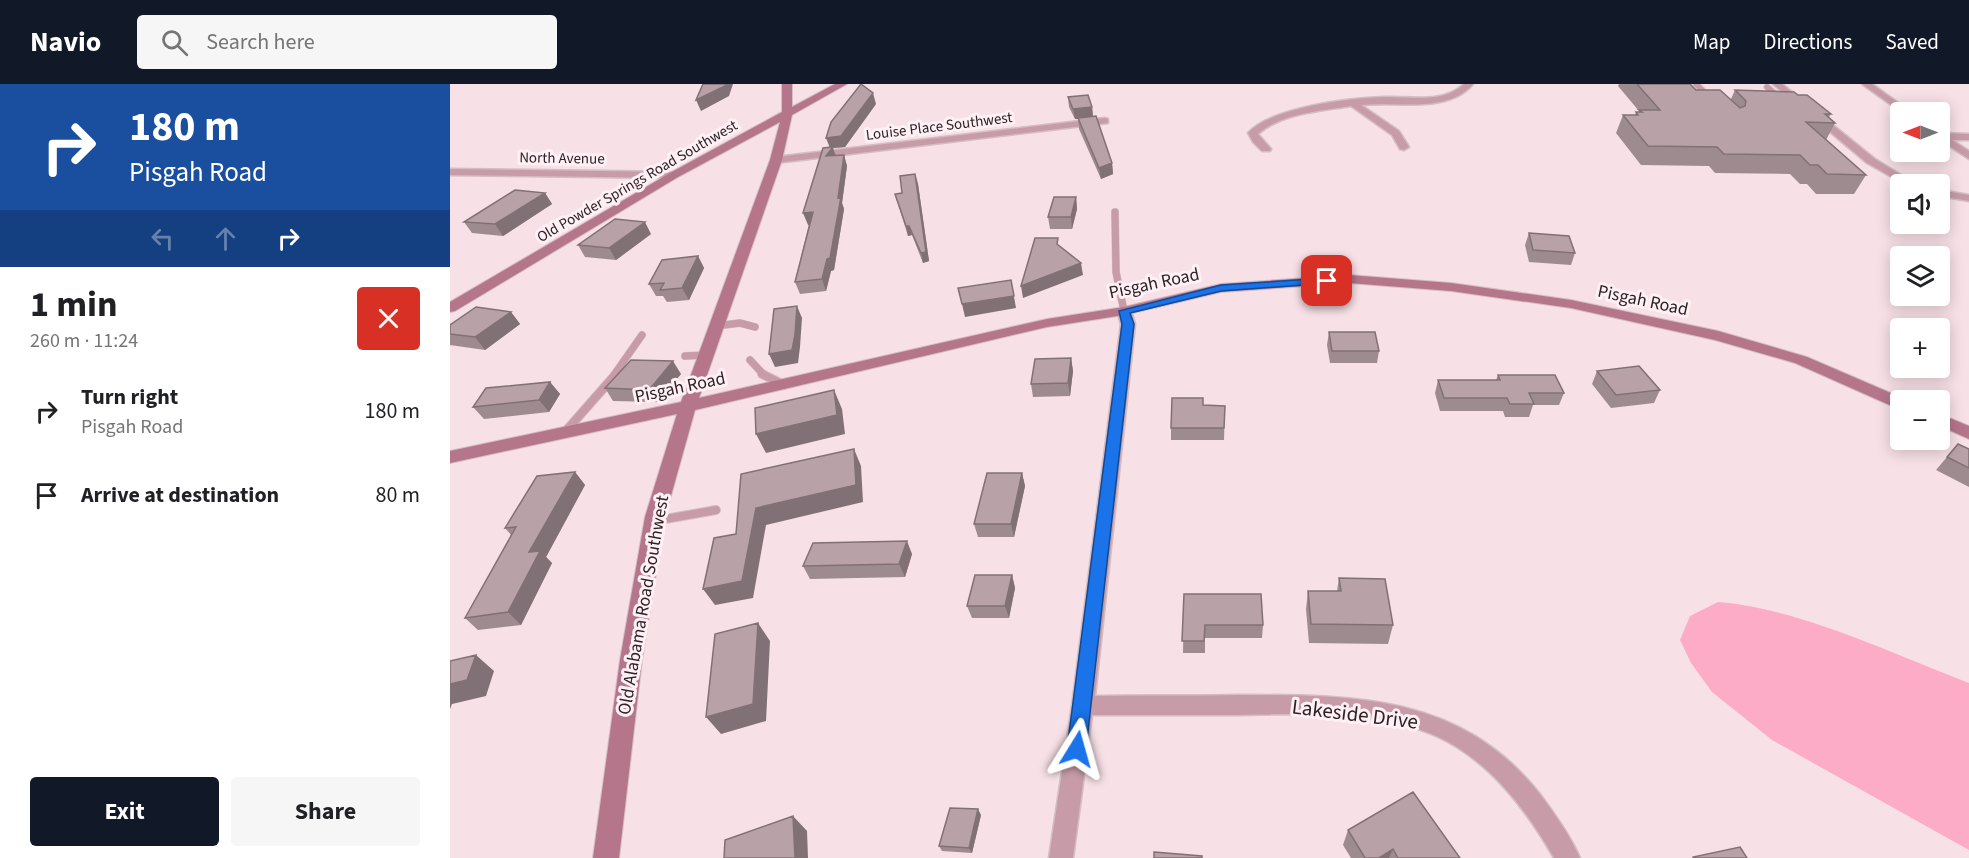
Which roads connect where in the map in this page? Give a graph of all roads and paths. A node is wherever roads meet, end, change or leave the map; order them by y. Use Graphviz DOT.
graph roads {
  1 [pos="787,84"];
  2 [pos="842,84"];
  3 [pos="1469,84"];
  4 [pos="1696,84"];
  5 [pos="1866,84"];
  6 [pos="1772,85"];
  7 [pos="1711,99"];
  8 [pos="1772,100"];
  9 [pos="1892,102"];
  10 [pos="1354,104"];
  11 [pos="788,113"];
  12 [pos="1106,121"];
  13 [pos="1950,136"];
  14 [pos="1969,137"];
  15 [pos="1950,143"];
  16 [pos="1404,147"];
  17 [pos="1266,149"];
  18 [pos="1969,156"];
  19 [pos="776,160"];
  20 [pos="450,172"];
  21 [pos="1894,174"];
  22 [pos="674,175"];
  23 [pos="1950,195"];
  24 [pos="1969,198"];
  25 [pos="1115,212"];
  26 [pos="450,308"];
  27 [pos="1124,311"];
  28 [pos="716,326"];
  29 [pos="755,327"];
  30 [pos="642,335"];
  31 [pos="706,355"];
  32 [pos="685,356"];
  33 [pos="750,360"];
  34 [pos="784,385"];
  35 [pos="1890,399"];
  36 [pos="688,405"];
  37 [pos="1950,424"];
  38 [pos="565,432"];
  39 [pos="1969,433"];
  40 [pos="450,457"];
  41 [pos="716,510"];
  42 [pos="654,521"];
  43 [pos="1083,706"];
  44 [pos="606,858"];
  45 [pos="1061,858"];
  46 [pos="1568,858"];
  1 -- 11 [label="street, Old Alabama Road Southwest"];
  2 -- 11 [label="street, Old Powder Springs Road Southwest"];
  3 -- 10 [label="street"];
  4 -- 7 [label="lane"];
  5 -- 9 [label="street"];
  6 -- 8 [label="lane"];
  6 -- 21 [label="street"];
  10 -- 16 [label="street"];
  10 -- 17 [label="street"];
  11 -- 19 [label="street, Old Alabama Road Southwest"];
  11 -- 22 [label="street, Old Powder Springs Road Southwest"];
  12 -- 19 [label="street, Louise Place Southwest"];
  13 -- 14 [label="street"];
  15 -- 18 [label="street"];
  19 -- 28 [label="street, Old Alabama Road Southwest"];
  20 -- 22 [label="street, North Avenue"];
  22 -- 26 [label="street, Old Powder Springs Road Southwest"];
  23 -- 24 [label="street"];
  25 -- 27 [label="lane"];
  27 -- 34 [label="street, Pisgah Road"];
  27 -- 35 [label="street, Pisgah Road"];
  27 -- 43 [label="street"];
  28 -- 29 [label="lane"];
  28 -- 31 [label="street, Old Alabama Road Southwest"];
  30 -- 38 [label="lane"];
  31 -- 32 [label="lane"];
  31 -- 36 [label="street, Old Alabama Road Southwest"];
  33 -- 34 [label="lane"];
  34 -- 36 [label="street, Pisgah Road"];
  36 -- 38 [label="street, Pisgah Road"];
  36 -- 42 [label="street, Old Alabama Road Southwest"];
  37 -- 39 [label="street"];
  38 -- 40 [label="street, Pisgah Road"];
  41 -- 42 [label="lane"];
  42 -- 44 [label="street, Old Alabama Road Southwest"];
  43 -- 45 [label="street"];
  43 -- 46 [label="street, Lakeside Drive"];
}
